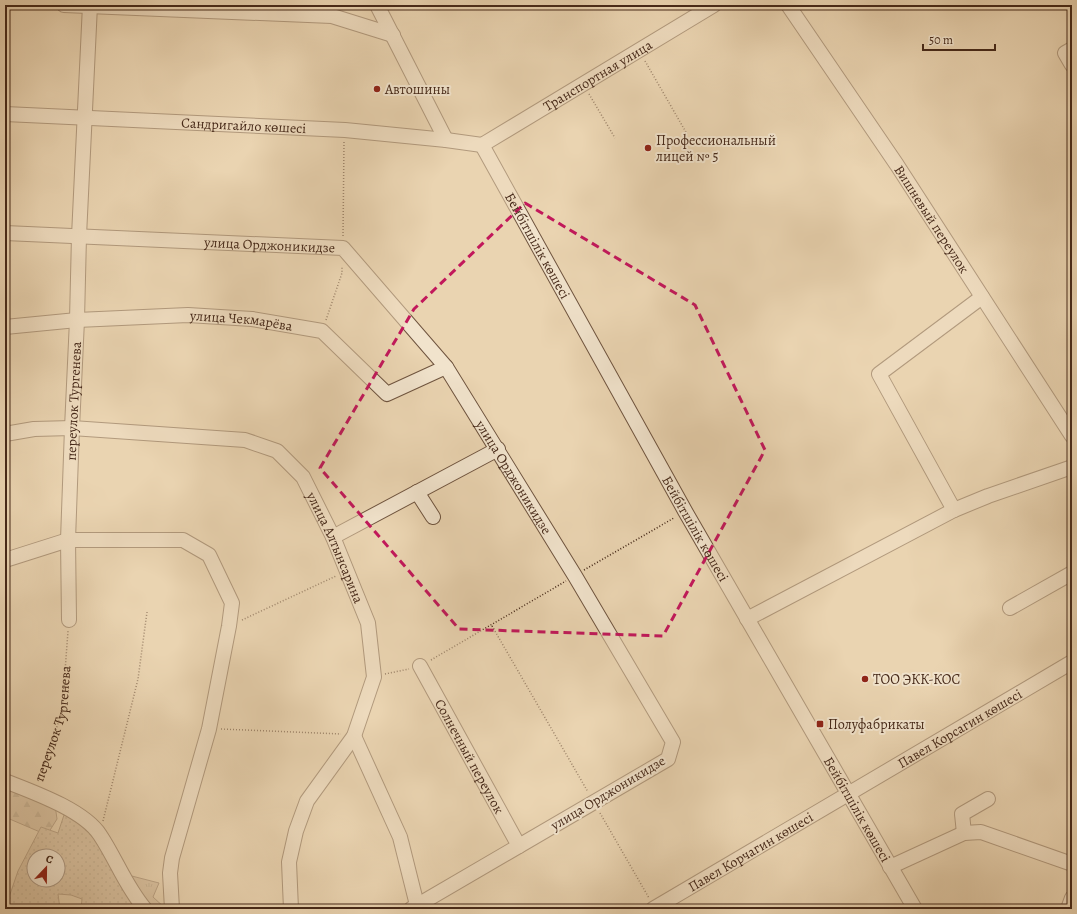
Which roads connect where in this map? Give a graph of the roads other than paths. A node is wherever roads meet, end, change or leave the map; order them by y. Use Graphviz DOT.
graph roads {
  1 [pos="64,5"];
  2 [pos="714,5"];
  3 [pos="788,5"];
  4 [pos="90,6"];
  5 [pos="380,6"];
  6 [pos="393,35"];
  7 [pos="1072,49"];
  8 [pos="1072,65"];
  9 [pos="5,114"];
  10 [pos="84,117"];
  11 [pos="446,140"];
  12 [pos="482,145"];
  13 [pos="5,233"];
  14 [pos="78,236"];
  15 [pos="982,297"];
  16 [pos="77,320"];
  17 [pos="5,327"];
  18 [pos="446,367"];
  19 [pos="72,428"];
  20 [pos="5,434"];
  21 [pos="1072,436"];
  22 [pos="498,449"];
  23 [pos="1072,467"];
  24 [pos="417,492"];
  25 [pos="954,510"];
  26 [pos="433,517"];
  27 [pos="333,537"];
  28 [pos="68,540"];
  29 [pos="5,560"];
  30 [pos="1072,572"];
  31 [pos="1010,608"];
  32 [pos="747,619"];
  33 [pos="69,620"];
  34 [pos="1071,665"];
  35 [pos="420,666"];
  36 [pos="354,736"];
  37 [pos="5,781"];
  38 [pos="848,796"];
  39 [pos="988,799"];
  40 [pos="964,834"];
  41 [pos="519,846"];
  42 [pos="1072,864"];
  43 [pos="890,867"];
  44 [pos="1072,898"];
  45 [pos="414,907"];
  46 [pos="654,908"];
  47 [pos="145,909"];
  48 [pos="172,909"];
  49 [pos="291,909"];
  50 [pos="915,909"];
  51 [pos="1068,909"];
  1 -- 4 [label="street"];
  2 -- 12 [label="street, Транспортная улица"];
  3 -- 15 [label="street, Вишневый переулок"];
  4 -- 6 [label="street"];
  4 -- 10 [label="street, переулок Тургенева"];
  5 -- 6 [label="street"];
  6 -- 11 [label="street"];
  7 -- 8 [label="street"];
  9 -- 10 [label="street, Сандригайло көшесі"];
  10 -- 11 [label="street, Сандригайло көшесі"];
  10 -- 14 [label="street, переулок Тургенева"];
  11 -- 12 [label="street, Сандригайло көшесі"];
  12 -- 32 [label="street, Бейбітшілік көшесі"];
  13 -- 14 [label="street, улица Орджоникидзе"];
  14 -- 16 [label="street, переулок Тургенева"];
  14 -- 18 [label="street, улица Орджоникидзе"];
  15 -- 21 [label="street, Вишневый переулок"];
  15 -- 25 [label="street"];
  16 -- 17 [label="street, улица Чекмарёва"];
  16 -- 18 [label="street, улица Чекмарёва"];
  16 -- 19 [label="street, переулок Тургенева"];
  18 -- 22 [label="street, улица Орджоникидзе"];
  19 -- 20 [label="street, улица Алтынсарина"];
  19 -- 27 [label="street, улица Алтынсарина"];
  19 -- 28 [label="street, переулок Тургенева"];
  22 -- 24 [label="street"];
  22 -- 41 [label="street, улица Орджоникидзе"];
  23 -- 25 [label="street"];
  24 -- 26 [label="street"];
  24 -- 27 [label="street"];
  25 -- 32 [label="street"];
  27 -- 36 [label="street, улица Алтынсарина"];
  28 -- 29 [label="street"];
  28 -- 33 [label="street, переулок Тургенева"];
  28 -- 48 [label="street"];
  30 -- 31 [label="street"];
  32 -- 38 [label="street, Бейбітшілік көшесі"];
  34 -- 38 [label="street, Павел Корсагин көшесі"];
  35 -- 41 [label="street, Солнечный переулок"];
  36 -- 45 [label="street"];
  36 -- 49 [label="street, улица Алтынсарина"];
  37 -- 47 [label="street"];
  38 -- 43 [label="street, Бейбітшілік көшесі"];
  38 -- 46 [label="street, Павел Корчагин көшесі"];
  39 -- 40 [label="street"];
  40 -- 42 [label="street"];
  40 -- 43 [label="street"];
  41 -- 45 [label="street, улица Орджоникидзе"];
  43 -- 50 [label="street, Бейбітшілік көшесі"];
  44 -- 51 [label="street"];
}
